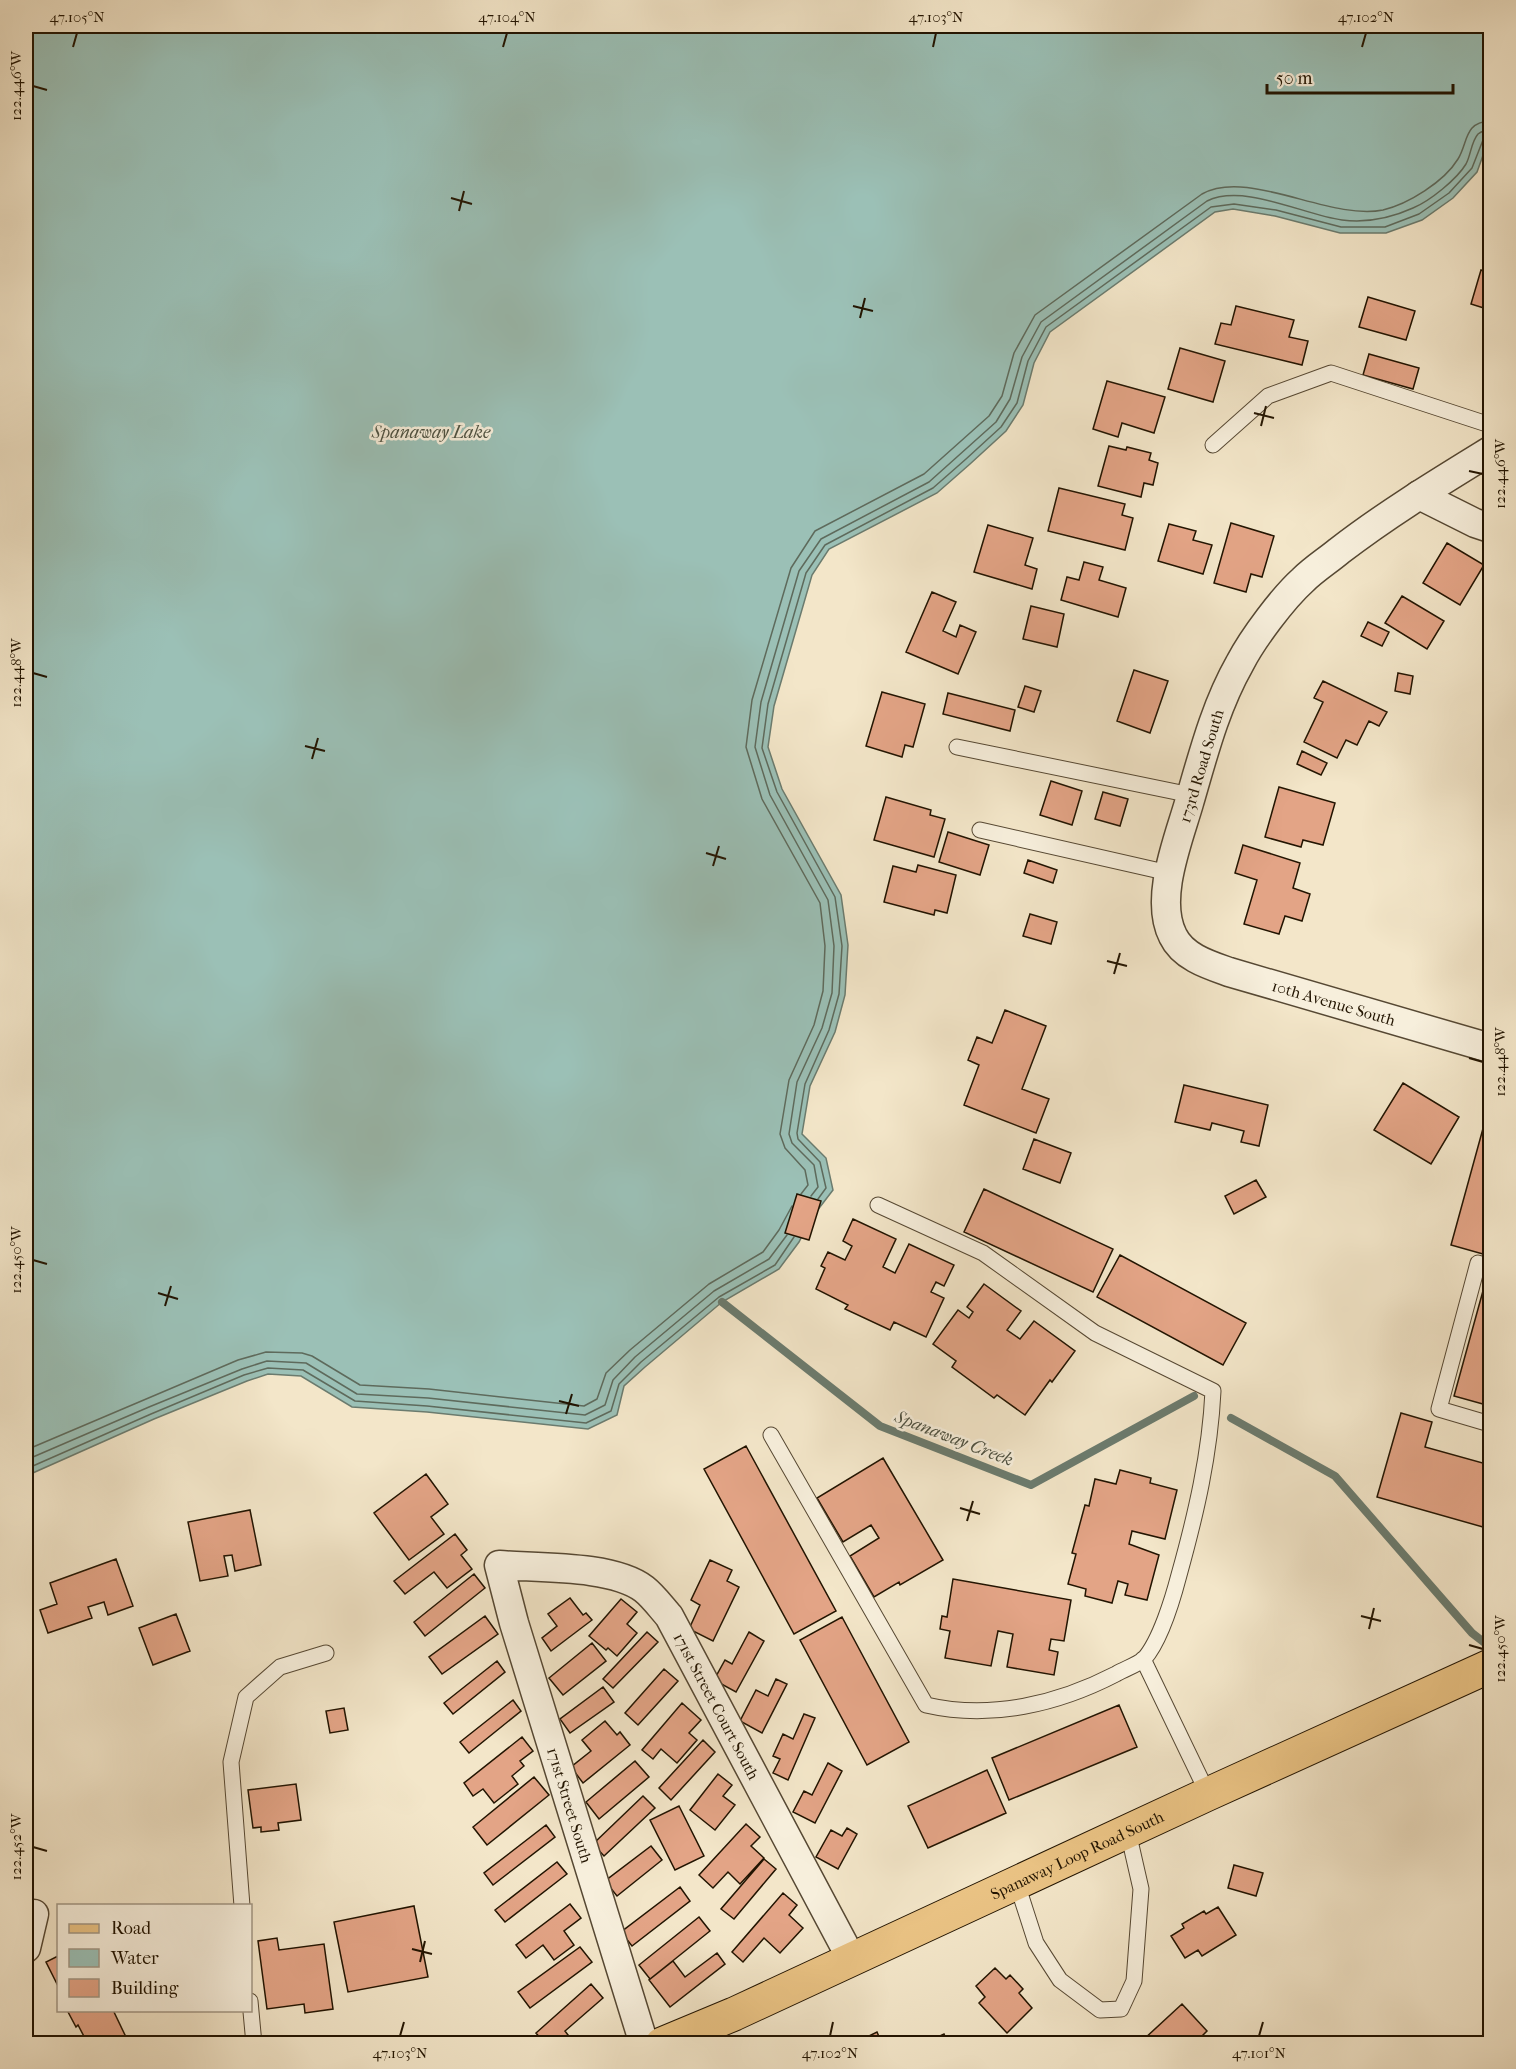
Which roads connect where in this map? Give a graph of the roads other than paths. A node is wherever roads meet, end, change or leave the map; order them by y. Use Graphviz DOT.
graph roads {
  1 [pos="1491,425"];
  2 [pos="1213,445"];
  3 [pos="1491,452"];
  4 [pos="1419,495"];
  5 [pos="1491,528"];
  6 [pos="957,747"];
  7 [pos="1191,795"];
  8 [pos="980,830"];
  9 [pos="1169,873"];
  10 [pos="1181,949"];
  11 [pos="1491,1048"];
  12 [pos="878,1205"];
  13 [pos="1491,1267"];
  14 [pos="1491,1424"];
  15 [pos="771,1435"];
  16 [pos="499,1565"];
  17 [pos="327,1653"];
  18 [pos="1143,1659"];
  19 [pos="1491,1666"];
  20 [pos="1208,1794"];
  21 [pos="1128,1832"];
  22 [pos="1017,1884"];
  23 [pos="242,1904"];
  24 [pos="33,1914"];
  25 [pos="26,1948"];
  26 [pos="852,1960"];
  27 [pos="251,2012"];
  28 [pos="254,2043"];
  29 [pos="644,2043"];
  30 [pos="662,2043"];
  1 -- 2 [label="lane"];
  3 -- 4 [label="street, 173rd Road South"];
  4 -- 5 [label="street"];
  4 -- 7 [label="street, 173rd Road South"];
  6 -- 7 [label="lane"];
  7 -- 9 [label="street, 173rd Road South"];
  8 -- 9 [label="lane"];
  9 -- 10 [label="street, 173rd Road South"];
  10 -- 11 [label="street, 10th Avenue South"];
  12 -- 18 [label="lane"];
  13 -- 14 [label="lane"];
  15 -- 18 [label="lane"];
  16 -- 26 [label="street, 171st Street Court South"];
  16 -- 29 [label="street, 171st Street South"];
  17 -- 23 [label="lane"];
  18 -- 20 [label="lane"];
  19 -- 20 [label="main road, Spanaway Loop Road South"];
  20 -- 21 [label="main road, Spanaway Loop Road South"];
  21 -- 22 [label="main road, Spanaway Loop Road South"];
  21 -- 22 [label="lane"];
  22 -- 26 [label="main road, Spanaway Loop Road South"];
  24 -- 25 [label="street"];
  26 -- 30 [label="main road, Spanaway Loop Road South"];
  27 -- 28 [label="lane"];
}
